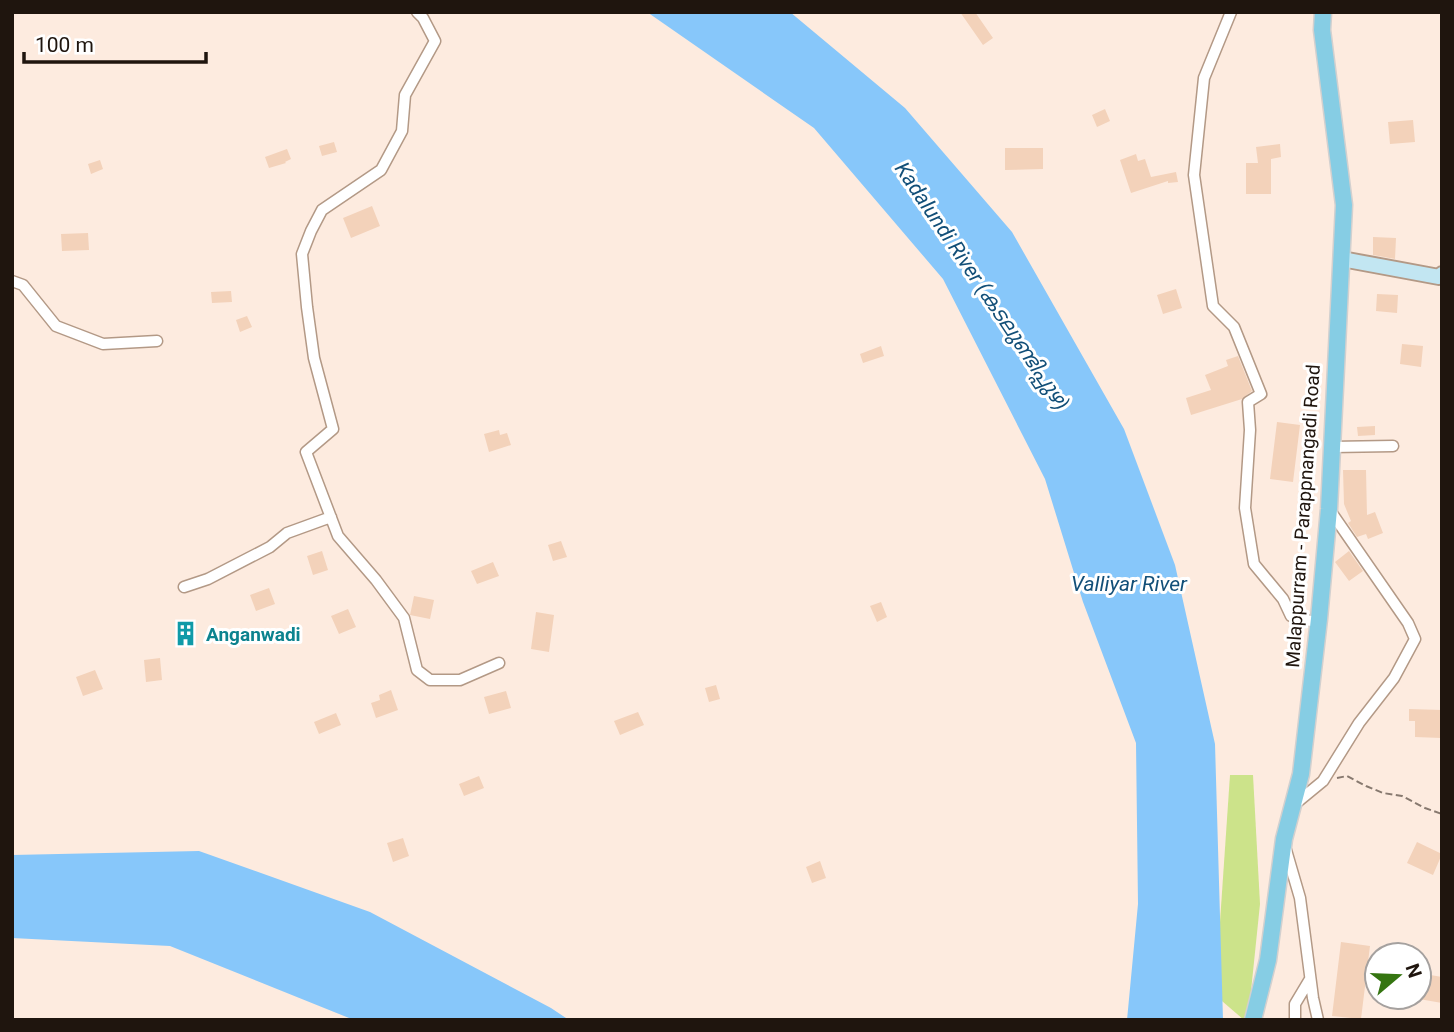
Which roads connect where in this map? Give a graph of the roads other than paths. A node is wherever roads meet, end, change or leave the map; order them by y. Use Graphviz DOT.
graph roads {
  1 [pos="417,12"];
  2 [pos="1231,12"];
  3 [pos="1323,12"];
  4 [pos="1342,259"];
  5 [pos="1442,274"];
  6 [pos="12,281"];
  7 [pos="157,341"];
  8 [pos="1393,446"];
  9 [pos="1332,447"];
  10 [pos="1329,509"];
  11 [pos="331,517"];
  12 [pos="184,587"];
  13 [pos="1319,623"];
  14 [pos="499,663"];
  15 [pos="1292,807"];
  16 [pos="1283,839"];
  17 [pos="1310,978"];
  18 [pos="1253,1020"];
  19 [pos="1295,1020"];
  20 [pos="1318,1020"];
  1 -- 11 [label="street"];
  2 -- 13 [label="street"];
  3 -- 4 [label="main road, Malappurram - Parappnangadi Road"];
  4 -- 5 [label="street"];
  4 -- 9 [label="main road, Malappurram - Parappnangadi Road"];
  6 -- 7 [label="street"];
  8 -- 9 [label="street"];
  9 -- 10 [label="main road, Malappurram - Parappnangadi Road"];
  10 -- 13 [label="main road, Malappurram - Parappnangadi Road"];
  10 -- 15 [label="street"];
  11 -- 12 [label="street"];
  11 -- 14 [label="street"];
  13 -- 15 [label="main road, Malappurram - Parappnangadi Road"];
  15 -- 16 [label="main road, Malappurram - Parappnangadi Road"];
  16 -- 17 [label="street"];
  16 -- 18 [label="main road, Malappurram - Parappnangadi Road"];
  17 -- 19 [label="street"];
  17 -- 20 [label="street"];
}
